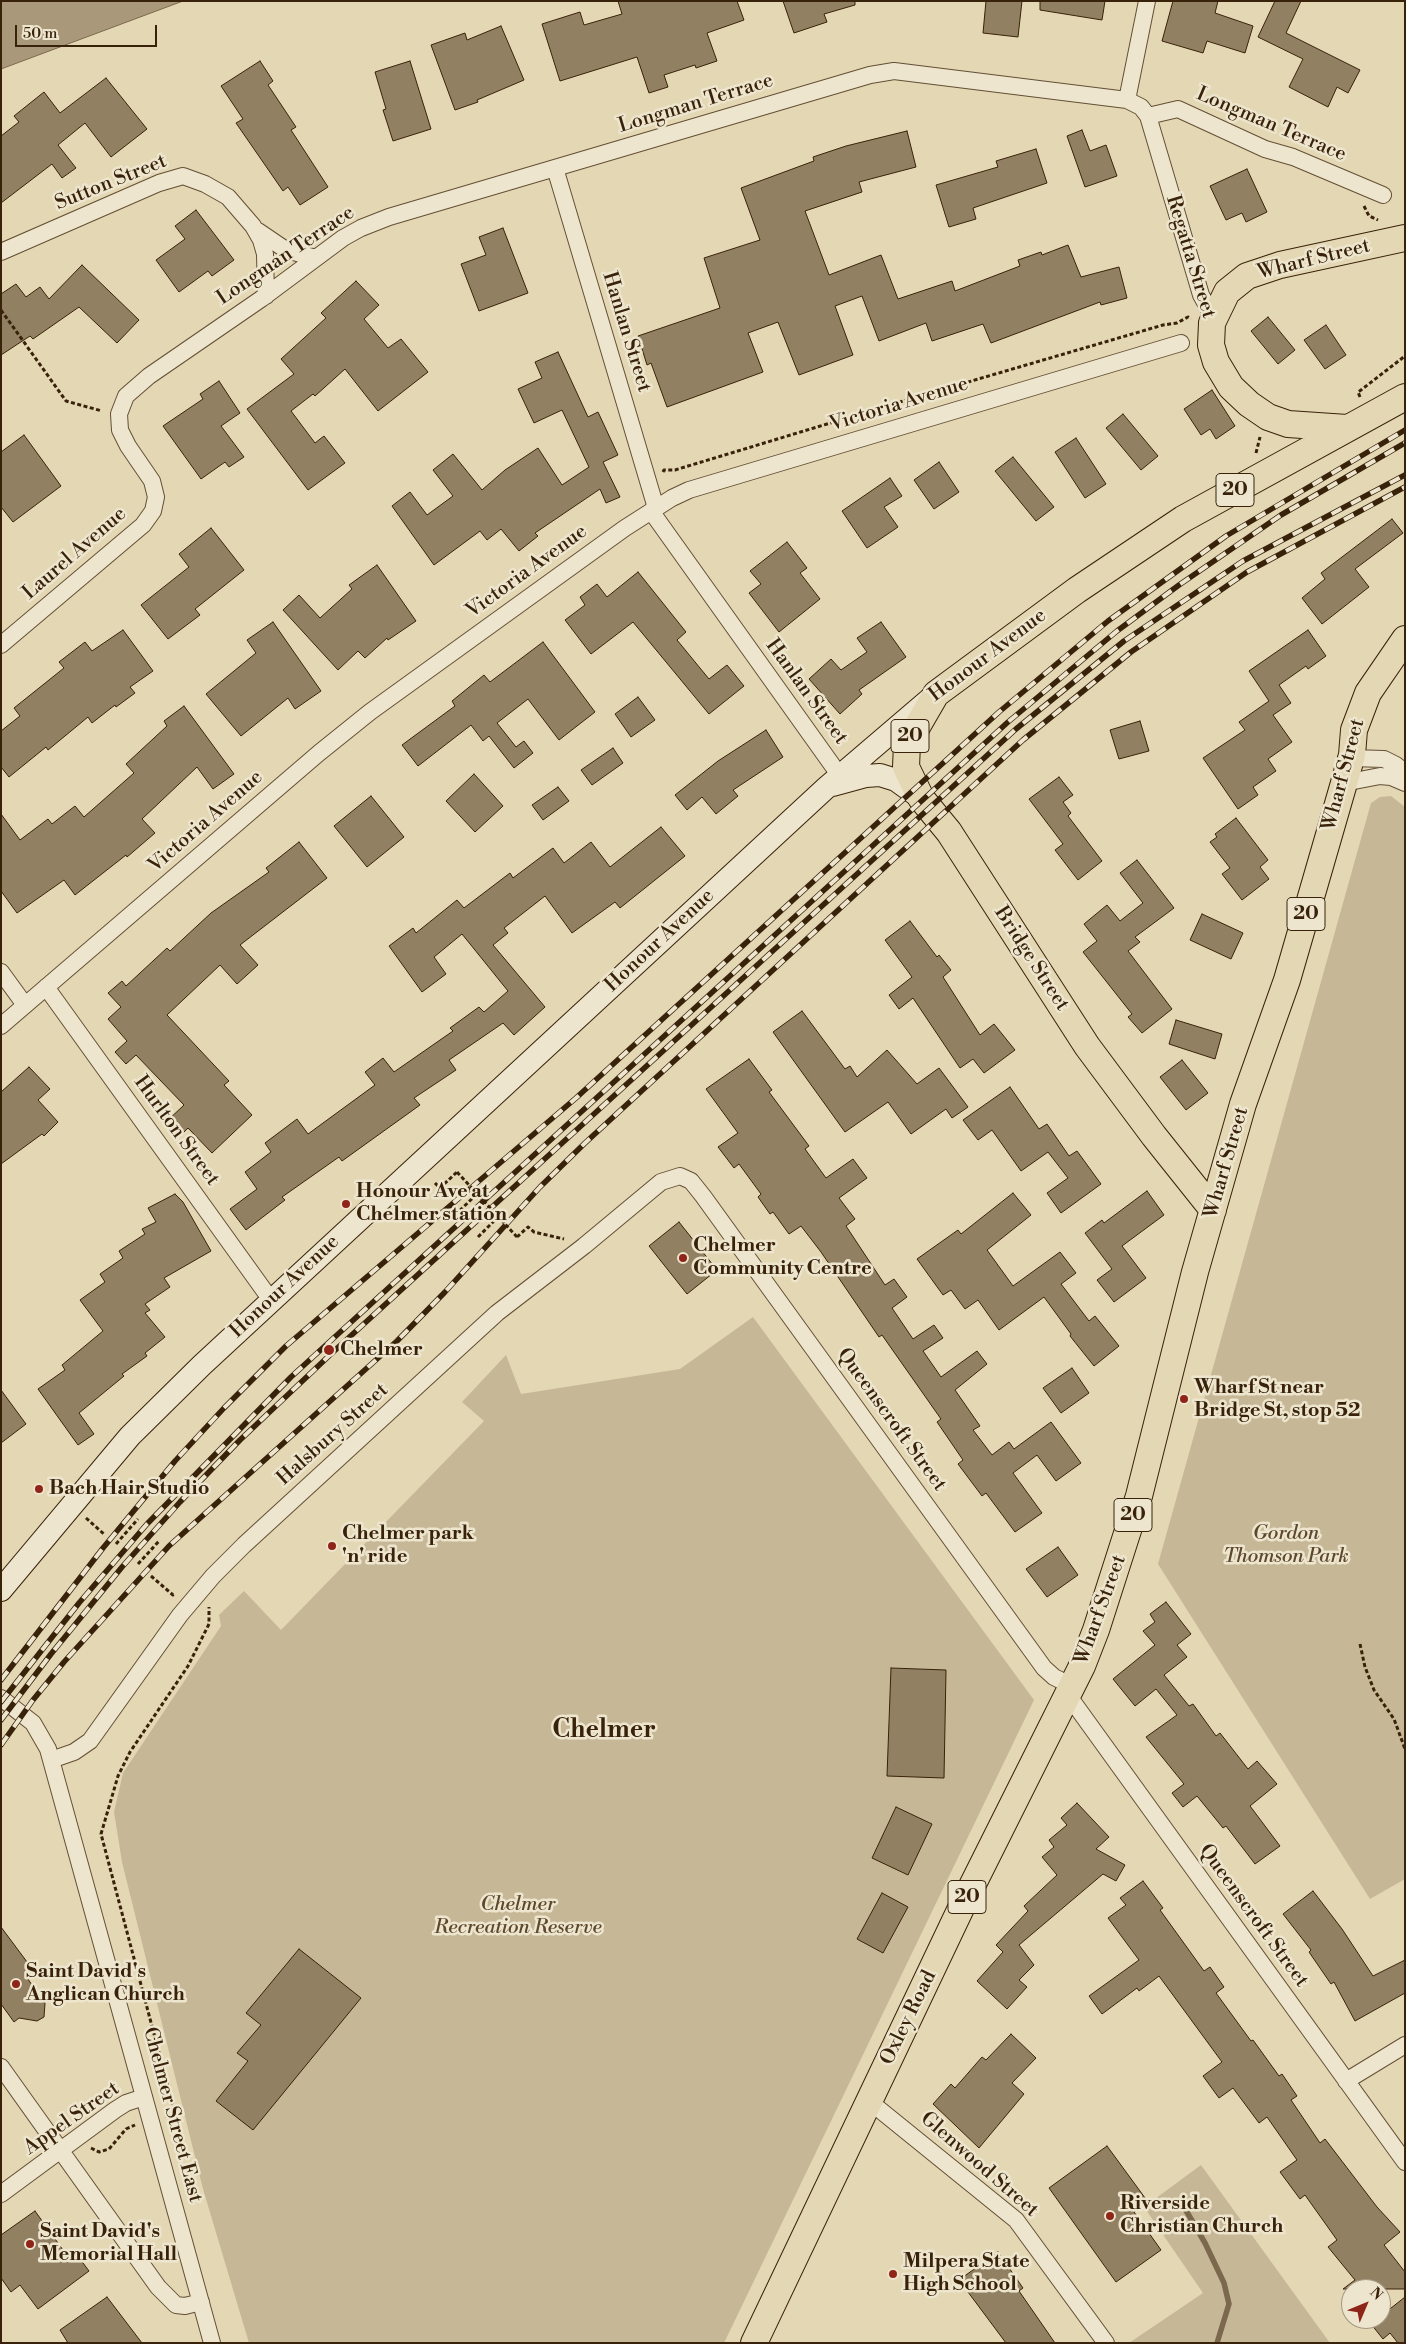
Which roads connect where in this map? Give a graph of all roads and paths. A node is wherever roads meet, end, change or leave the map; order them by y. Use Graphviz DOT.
graph roads {
  1 [pos="1147,1"];
  2 [pos="1128,100"];
  3 [pos="1148,116"];
  4 [pos="555,168"];
  5 [pos="1383,195"];
  6 [pos="253,226"];
  7 [pos="1405,238"];
  8 [pos="1,252"];
  9 [pos="316,258"];
  10 [pos="266,296"];
  11 [pos="1,310"];
  12 [pos="1214,318"];
  13 [pos="1181,343"];
  14 [pos="1405,356"];
  15 [pos="1359,396"];
  16 [pos="1405,397"];
  17 [pos="119,414"];
  18 [pos="1348,428"];
  19 [pos="1260,431"];
  20 [pos="1254,456"];
  21 [pos="654,510"];
  22 [pos="1405,639"];
  23 [pos="1,645"];
  24 [pos="936,694"];
  25 [pos="1351,758"];
  26 [pos="1405,772"];
  27 [pos="833,781"];
  28 [pos="1405,782"];
  29 [pos="1344,783"];
  30 [pos="921,798"];
  31 [pos="1,972"];
  32 [pos="46,987"];
  33 [pos="25,1006"];
  34 [pos="1,1026"];
  35 [pos="680,1176"];
  36 [pos="435,1183"];
  37 [pos="477,1194"];
  38 [pos="1213,1210"];
  39 [pos="455,1215"];
  40 [pos="498,1217"];
  41 [pos="478,1237"];
  42 [pos="564,1239"];
  43 [pos="271,1300"];
  44 [pos="138,1520"];
  45 [pos="91,1523"];
  46 [pos="105,1535"];
  47 [pos="160,1540"];
  48 [pos="116,1544"];
  49 [pos="138,1564"];
  50 [pos="151,1576"];
  51 [pos="1,1590"];
  52 [pos="169,1592"];
  53 [pos="196,1595"];
  54 [pos="1360,1644"];
  55 [pos="1070,1691"];
  56 [pos="1,1698"];
  57 [pos="1405,1749"];
  58 [pos="51,1760"];
  59 [pos="1405,2045"];
  60 [pos="1,2067"];
  61 [pos="1346,2081"];
  62 [pos="144,2097"];
  63 [pos="869,2100"];
  64 [pos="162,2117"];
  65 [pos="135,2125"];
  66 [pos="81,2135"];
  67 [pos="60,2150"];
  68 [pos="1405,2162"];
  69 [pos="1,2194"];
  70 [pos="200,2302"];
  71 [pos="212,2343"];
  72 [pos="754,2343"];
  73 [pos="1106,2343"];
  1 -- 2 [label="street"];
  2 -- 3 [label="street"];
  2 -- 4 [label="street, Longman Terrace"];
  3 -- 5 [label="street, Longman Terrace"];
  3 -- 12 [label="street, Regatta Street"];
  4 -- 9 [label="street, Longman Terrace"];
  4 -- 21 [label="street, Hanlan Street"];
  6 -- 8 [label="street, Sutton Street"];
  6 -- 9 [label="street, Sutton Street"];
  6 -- 10 [label="street, Sutton Street"];
  7 -- 12 [label="main road, Wharf Street"];
  9 -- 10 [label="street, Longman Terrace"];
  10 -- 17 [label="street, Longman Terrace"];
  11 -- 17 [label="path"];
  12 -- 18 [label="main road, Regatta Street"];
  13 -- 21 [label="street, Victoria Avenue"];
  14 -- 15 [label="path"];
  16 -- 18 [label="main road, Honour Avenue / 20"];
  17 -- 23 [label="street, Laurel Avenue"];
  18 -- 24 [label="main road, Honour Avenue / 20"];
  19 -- 20 [label="path"];
  21 -- 27 [label="street, Hanlan Street"];
  21 -- 32 [label="street, Victoria Avenue"];
  22 -- 25 [label="main road, Wharf Street / 20"];
  24 -- 27 [label="main road, Honour Avenue"];
  24 -- 30 [label="main road, Bridge Street / 20"];
  25 -- 26 [label="street"];
  25 -- 29 [label="main road, Wharf Street / 20"];
  27 -- 30 [label="main road"];
  27 -- 43 [label="main road, Honour Avenue"];
  28 -- 29 [label="street"];
  29 -- 38 [label="main road, Wharf Street / 20"];
  30 -- 38 [label="main road, Bridge Street / 20"];
  31 -- 33 [label="street"];
  32 -- 33 [label="street, Victoria Avenue"];
  32 -- 43 [label="street, Hurlton Street"];
  33 -- 34 [label="street, Victoria Avenue"];
  35 -- 53 [label="street, Halsbury Street"];
  35 -- 55 [label="street, Queenscroft Street"];
  36 -- 37 [label="path, bridge"];
  37 -- 39 [label="path"];
  37 -- 40 [label="path, bridge"];
  38 -- 55 [label="main road, Wharf Street / 20"];
  40 -- 41 [label="path"];
  40 -- 42 [label="path, bridge"];
  43 -- 51 [label="main road, Honour Avenue"];
  44 -- 48 [label="path"];
  45 -- 46 [label="path"];
  47 -- 49 [label="path"];
  50 -- 52 [label="path"];
  53 -- 58 [label="street, Halsbury Street"];
  53 -- 64 [label="path"];
  54 -- 57 [label="path"];
  55 -- 61 [label="street, Queenscroft Street"];
  55 -- 63 [label="main road, Oxley Road / 20"];
  56 -- 58 [label="street, Chelmer Street East"];
  58 -- 62 [label="street, Chelmer Street East"];
  59 -- 61 [label="street"];
  60 -- 67 [label="street"];
  61 -- 68 [label="street, Queenscroft Street"];
  62 -- 66 [label="street, Appel Street"];
  62 -- 70 [label="street, Chelmer Street East"];
  63 -- 72 [label="main road, Oxley Road / 20"];
  63 -- 73 [label="street, Glenwood Street"];
  65 -- 66 [label="path"];
  66 -- 67 [label="street, Appel Street"];
  67 -- 69 [label="street, Appel Street"];
  67 -- 70 [label="street"];
  70 -- 71 [label="street, Chelmer Street East"];
}
